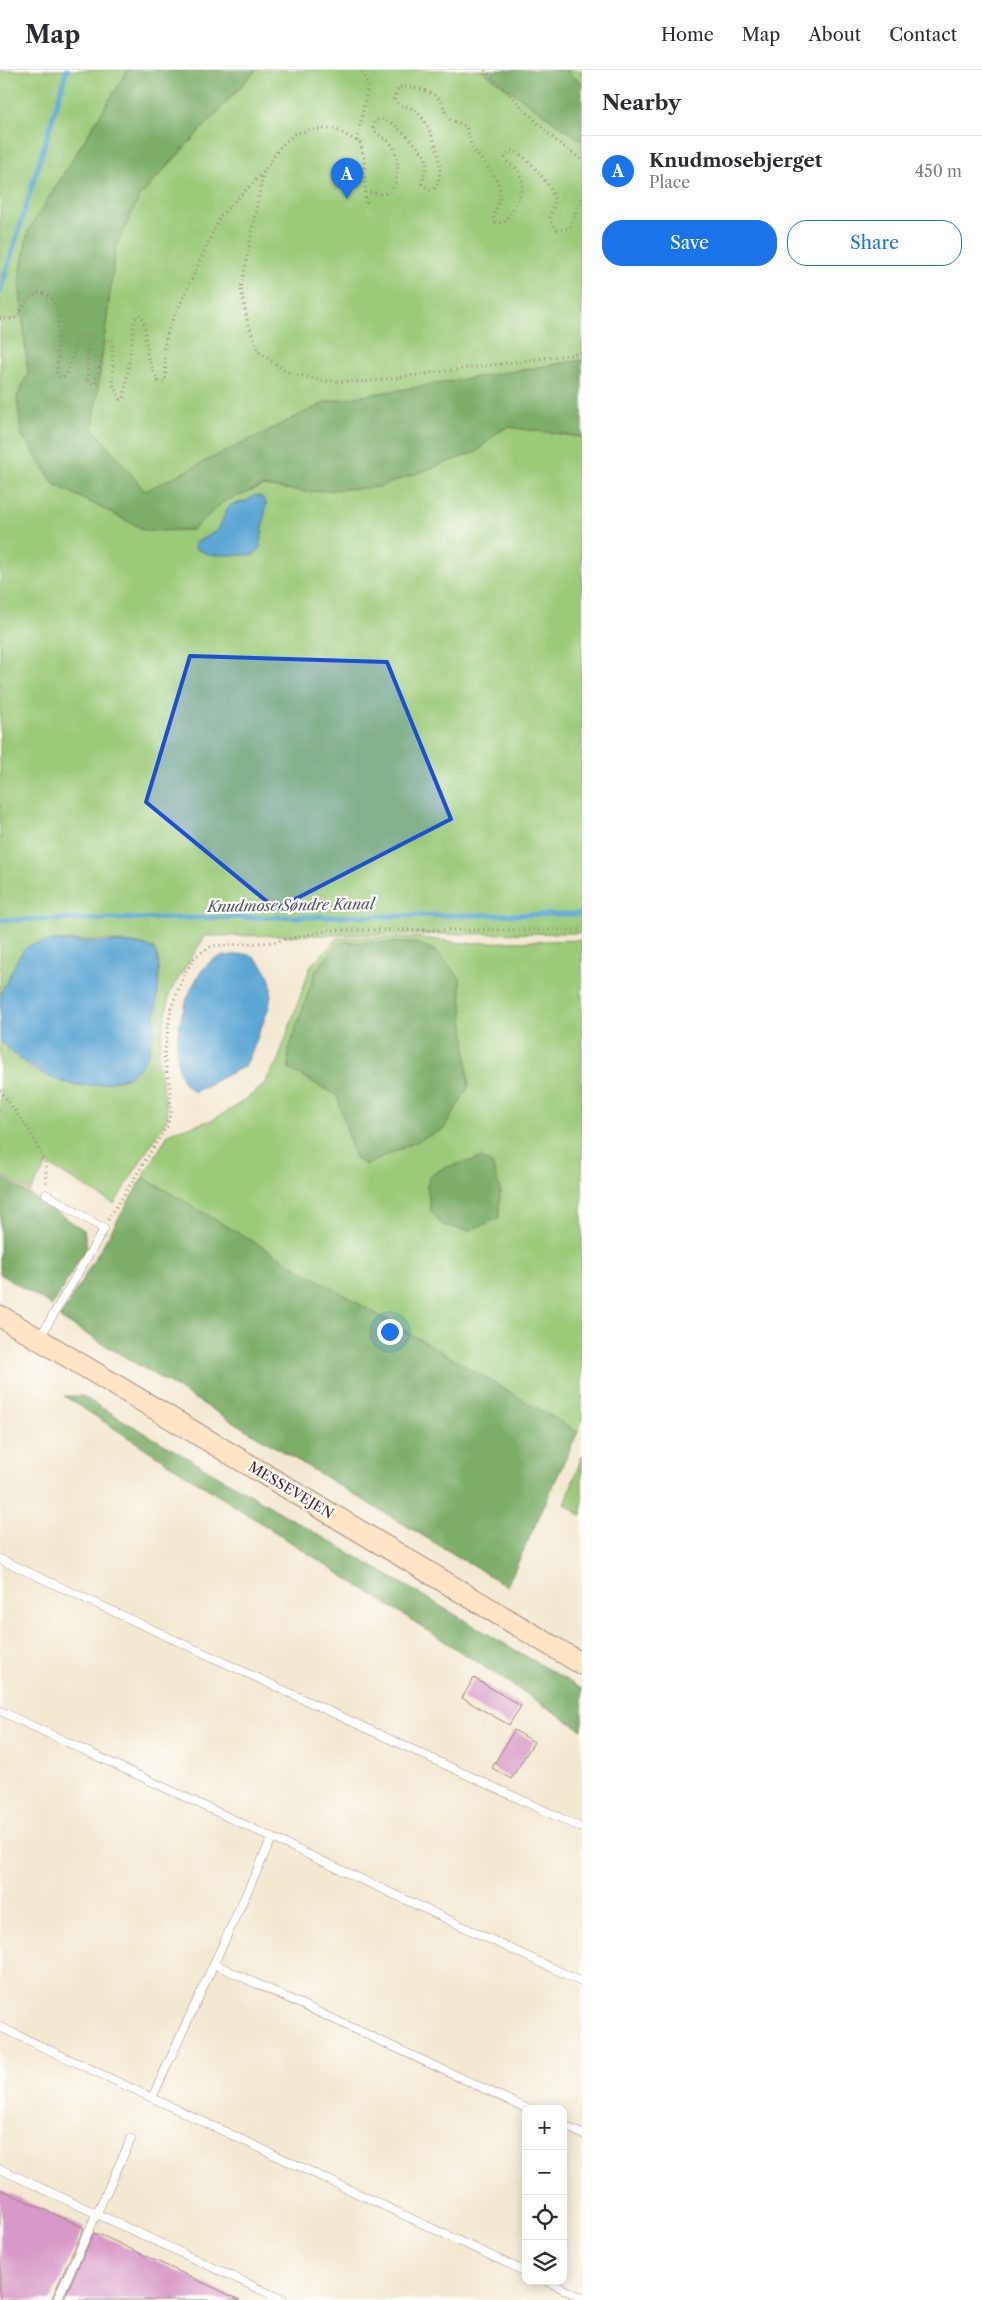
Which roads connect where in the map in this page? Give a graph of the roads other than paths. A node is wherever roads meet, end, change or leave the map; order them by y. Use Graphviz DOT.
graph roads {
  1 [pos="46,1194"];
  2 [pos="0,1316"];
  3 [pos="0,1325"];
  4 [pos="39,1339"];
  5 [pos="0,1558"];
  6 [pos="582,1664"];
  7 [pos="0,1711"];
  8 [pos="582,1828"];
  9 [pos="272,1838"];
  10 [pos="214,1964"];
  11 [pos="582,1982"];
  12 [pos="0,2028"];
  13 [pos="152,2098"];
  14 [pos="522,2106"];
  15 [pos="567,2127"];
  16 [pos="582,2134"];
  17 [pos="131,2139"];
  18 [pos="0,2169"];
  19 [pos="97,2214"];
  20 [pos="522,2270"];
  21 [pos="554,2285"];
  22 [pos="582,2298"];
  23 [pos="57,2300"];
  24 [pos="283,2300"];
  1 -- 4 [label="lane"];
  2 -- 4 [label="main road, MESSEVEJEN"];
  3 -- 4 [label="lane"];
  4 -- 6 [label="main road, MESSEVEJEN"];
  5 -- 8 [label="lane"];
  7 -- 9 [label="lane"];
  9 -- 10 [label="lane"];
  9 -- 11 [label="lane"];
  10 -- 13 [label="lane"];
  10 -- 14 [label="lane"];
  12 -- 13 [label="lane"];
  13 -- 20 [label="lane"];
  15 -- 16 [label="lane"];
  17 -- 19 [label="lane"];
  18 -- 19 [label="lane"];
  19 -- 23 [label="lane"];
  19 -- 24 [label="lane"];
  21 -- 22 [label="lane"];
}
